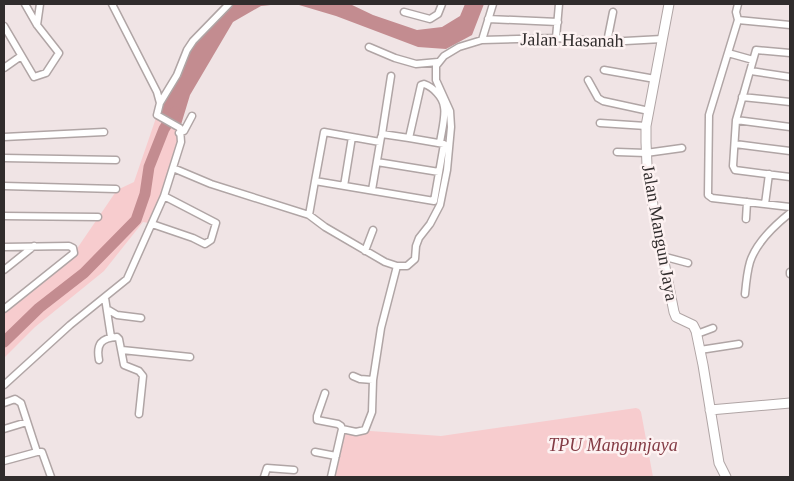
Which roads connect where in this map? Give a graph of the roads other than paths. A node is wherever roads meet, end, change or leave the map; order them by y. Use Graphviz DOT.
graph roads {
  1 [pos="25,4"];
  2 [pos="40,4"];
  3 [pos="112,4"];
  4 [pos="229,4"];
  5 [pos="442,4"];
  6 [pos="493,4"];
  7 [pos="559,4"];
  8 [pos="669,4"];
  9 [pos="738,4"];
  10 [pos="404,12"];
  11 [pos="614,12"];
  12 [pos="488,19"];
  13 [pos="738,20"];
  14 [pos="558,22"];
  15 [pos="37,25"];
  16 [pos="790,25"];
  17 [pos="4,26"];
  18 [pos="556,38"];
  19 [pos="662,39"];
  20 [pos="482,40"];
  21 [pos="607,42"];
  22 [pos="369,47"];
  23 [pos="790,53"];
  24 [pos="728,54"];
  25 [pos="21,56"];
  26 [pos="753,60"];
  27 [pos="438,62"];
  28 [pos="4,68"];
  29 [pos="604,70"];
  30 [pos="751,71"];
  31 [pos="391,76"];
  32 [pos="790,77"];
  33 [pos="655,79"];
  34 [pos="588,80"];
  35 [pos="742,97"];
  36 [pos="790,102"];
  37 [pos="160,103"];
  38 [pos="649,111"];
  39 [pos="192,116"];
  40 [pos="736,120"];
  41 [pos="600,123"];
  42 [pos="646,126"];
  43 [pos="790,127"];
  44 [pos="180,130"];
  45 [pos="104,132"];
  46 [pos="382,134"];
  47 [pos="4,137"];
  48 [pos="352,137"];
  49 [pos="409,138"];
  50 [pos="4,142"];
  51 [pos="380,142"];
  52 [pos="440,143"];
  53 [pos="735,144"];
  54 [pos="682,148"];
  55 [pos="790,151"];
  56 [pos="617,152"];
  57 [pos="646,153"];
  58 [pos="4,158"];
  59 [pos="116,160"];
  60 [pos="377,162"];
  61 [pos="173,168"];
  62 [pos="439,172"];
  63 [pos="769,174"];
  64 [pos="790,177"];
  65 [pos="316,181"];
  66 [pos="4,186"];
  67 [pos="344,186"];
  68 [pos="116,190"];
  69 [pos="372,190"];
  70 [pos="164,196"];
  71 [pos="747,202"];
  72 [pos="765,204"];
  73 [pos="790,207"];
  74 [pos="790,213"];
  75 [pos="309,215"];
  76 [pos="4,216"];
  77 [pos="98,217"];
  78 [pos="746,219"];
  79 [pos="152,224"];
  80 [pos="373,230"];
  81 [pos="34,246"];
  82 [pos="4,248"];
  83 [pos="365,251"];
  84 [pos="662,256"];
  85 [pos="688,263"];
  86 [pos="396,266"];
  87 [pos="4,270"];
  88 [pos="745,294"];
  89 [pos="105,298"];
  90 [pos="4,309"];
  91 [pos="108,309"];
  92 [pos="141,318"];
  93 [pos="712,328"];
  94 [pos="697,334"];
  95 [pos="111,337"];
  96 [pos="738,344"];
  97 [pos="122,350"];
  98 [pos="700,350"];
  99 [pos="190,357"];
  100 [pos="99,360"];
  101 [pos="353,376"];
  102 [pos="373,380"];
  103 [pos="4,385"];
  104 [pos="325,393"];
  105 [pos="4,403"];
  106 [pos="790,403"];
  107 [pos="710,410"];
  108 [pos="138,414"];
  109 [pos="27,422"];
  110 [pos="4,428"];
  111 [pos="342,429"];
  112 [pos="37,452"];
  113 [pos="315,452"];
  114 [pos="336,456"];
  115 [pos="4,461"];
  116 [pos="294,470"];
  117 [pos="49,477"];
  118 [pos="264,477"];
  119 [pos="331,477"];
  120 [pos="726,477"];
  1 -- 15 [label="street"];
  2 -- 15 [label="street"];
  3 -- 37 [label="street"];
  4 -- 37 [label="street"];
  5 -- 10 [label="street"];
  6 -- 12 [label="street"];
  7 -- 14 [label="street"];
  8 -- 19 [label="street, Jalan Mangun Jaya"];
  9 -- 13 [label="street"];
  11 -- 21 [label="street"];
  12 -- 14 [label="street"];
  12 -- 20 [label="street"];
  13 -- 16 [label="street"];
  13 -- 24 [label="street"];
  14 -- 18 [label="street"];
  15 -- 25 [label="street"];
  17 -- 25 [label="street"];
  18 -- 20 [label="street, Jalan Hasanah"];
  18 -- 21 [label="street, Jalan Hasanah"];
  19 -- 21 [label="street, Jalan Hasanah"];
  19 -- 33 [label="street, Jalan Mangun Jaya"];
  20 -- 27 [label="street, Jalan Hasanah"];
  22 -- 27 [label="street"];
  23 -- 26 [label="street"];
  24 -- 26 [label="street"];
  24 -- 71 [label="street"];
  25 -- 28 [label="street"];
  26 -- 30 [label="street"];
  27 -- 86 [label="street"];
  29 -- 33 [label="street"];
  30 -- 32 [label="street"];
  30 -- 35 [label="street"];
  31 -- 46 [label="street"];
  33 -- 38 [label="street, Jalan Mangun Jaya"];
  34 -- 38 [label="street"];
  35 -- 36 [label="street"];
  35 -- 40 [label="street"];
  37 -- 44 [label="street"];
  38 -- 42 [label="street, Jalan Mangun Jaya"];
  39 -- 44 [label="street"];
  40 -- 43 [label="street"];
  40 -- 53 [label="street"];
  41 -- 42 [label="street"];
  42 -- 57 [label="street, Jalan Mangun Jaya"];
  44 -- 61 [label="street"];
  45 -- 47 [label="street"];
  46 -- 49 [label="street"];
  46 -- 51 [label="street"];
  47 -- 50 [label="street"];
  48 -- 51 [label="street"];
  48 -- 65 [label="street"];
  48 -- 67 [label="street"];
  49 -- 52 [label="street"];
  49 -- 52 [label="street"];
  51 -- 60 [label="street"];
  52 -- 62 [label="street"];
  53 -- 55 [label="street"];
  53 -- 63 [label="street"];
  54 -- 57 [label="street"];
  56 -- 57 [label="street"];
  57 -- 84 [label="street, Jalan Mangun Jaya"];
  58 -- 59 [label="street"];
  60 -- 62 [label="street"];
  60 -- 69 [label="street"];
  61 -- 70 [label="street"];
  61 -- 75 [label="street"];
  62 -- 69 [label="street"];
  63 -- 64 [label="street"];
  63 -- 72 [label="street"];
  65 -- 67 [label="street"];
  65 -- 75 [label="street"];
  66 -- 68 [label="street"];
  67 -- 69 [label="street"];
  70 -- 79 [label="street"];
  70 -- 79 [label="street"];
  71 -- 72 [label="street"];
  71 -- 78 [label="street"];
  72 -- 73 [label="street"];
  74 -- 88 [label="street"];
  75 -- 83 [label="street"];
  76 -- 77 [label="street"];
  79 -- 89 [label="street"];
  80 -- 83 [label="street"];
  81 -- 82 [label="street"];
  81 -- 87 [label="street"];
  81 -- 90 [label="street"];
  83 -- 86 [label="street"];
  84 -- 85 [label="street"];
  84 -- 94 [label="street, Jalan Mangun Jaya"];
  86 -- 102 [label="street"];
  89 -- 91 [label="street"];
  89 -- 103 [label="street"];
  91 -- 92 [label="street"];
  91 -- 95 [label="street"];
  93 -- 94 [label="street"];
  94 -- 98 [label="street"];
  95 -- 97 [label="street"];
  95 -- 100 [label="street"];
  96 -- 98 [label="street"];
  97 -- 99 [label="street"];
  97 -- 108 [label="street"];
  98 -- 107 [label="street"];
  101 -- 102 [label="street"];
  102 -- 111 [label="street"];
  104 -- 111 [label="street"];
  105 -- 109 [label="street"];
  106 -- 107 [label="street"];
  107 -- 120 [label="street"];
  109 -- 110 [label="street"];
  109 -- 112 [label="street"];
  111 -- 114 [label="street"];
  112 -- 115 [label="street"];
  112 -- 117 [label="street"];
  113 -- 114 [label="street"];
  114 -- 119 [label="street"];
  116 -- 118 [label="street"];
}
